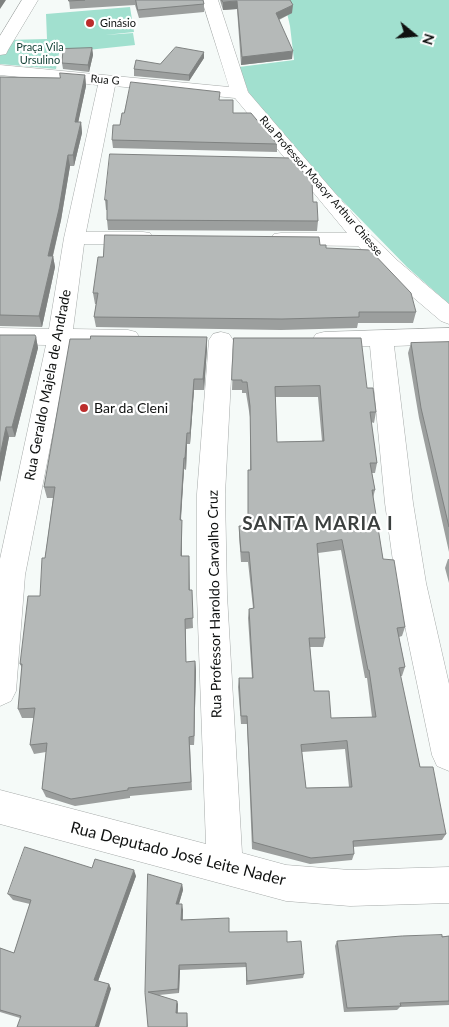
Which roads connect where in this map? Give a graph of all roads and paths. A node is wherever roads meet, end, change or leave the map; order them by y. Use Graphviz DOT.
graph roads {
  1 [pos="30,0"];
  2 [pos="210,0"];
  3 [pos="0,50"];
  4 [pos="0,70"];
  5 [pos="108,80"];
  6 [pos="240,93"];
  7 [pos="268,160"];
  8 [pos="297,160"];
  9 [pos="74,238"];
  10 [pos="164,239"];
  11 [pos="264,239"];
  12 [pos="364,240"];
  13 [pos="449,316"];
  14 [pos="0,336"];
  15 [pos="60,336"];
  16 [pos="449,336"];
  17 [pos="145,339"];
  18 [pos="381,339"];
  19 [pos="222,340"];
  20 [pos="301,340"];
  21 [pos="0,691"];
  22 [pos="449,755"];
  23 [pos="0,807"];
  24 [pos="224,867"];
  25 [pos="449,885"];
  1 -- 3 [label="street"];
  2 -- 6 [label="street"];
  4 -- 5 [label="street, Rua G"];
  5 -- 6 [label="street, Rua G"];
  5 -- 9 [label="street, Rua Geraldo Majela de Andrade"];
  6 -- 8 [label="street, Rua Professor Moacyr Arthur Chiesse"];
  7 -- 8 [label="street"];
  8 -- 12 [label="street, Rua Professor Moacyr Arthur Chiesse"];
  9 -- 10 [label="street"];
  9 -- 15 [label="street, Rua Geraldo Majela de Andrade"];
  11 -- 12 [label="street"];
  12 -- 13 [label="street, Rua Professor Moacyr Arthur Chiesse"];
  14 -- 15 [label="street"];
  15 -- 17 [label="street"];
  15 -- 21 [label="street, Rua Geraldo Majela de Andrade"];
  16 -- 18 [label="street"];
  18 -- 20 [label="street"];
  18 -- 22 [label="street"];
  19 -- 24 [label="street, Rua Professor Haroldo Carvalho Cruz"];
  23 -- 24 [label="street, Rua Deputado José Leite Nader"];
  24 -- 25 [label="street, Rua Deputado José Leite Nader"];
}
